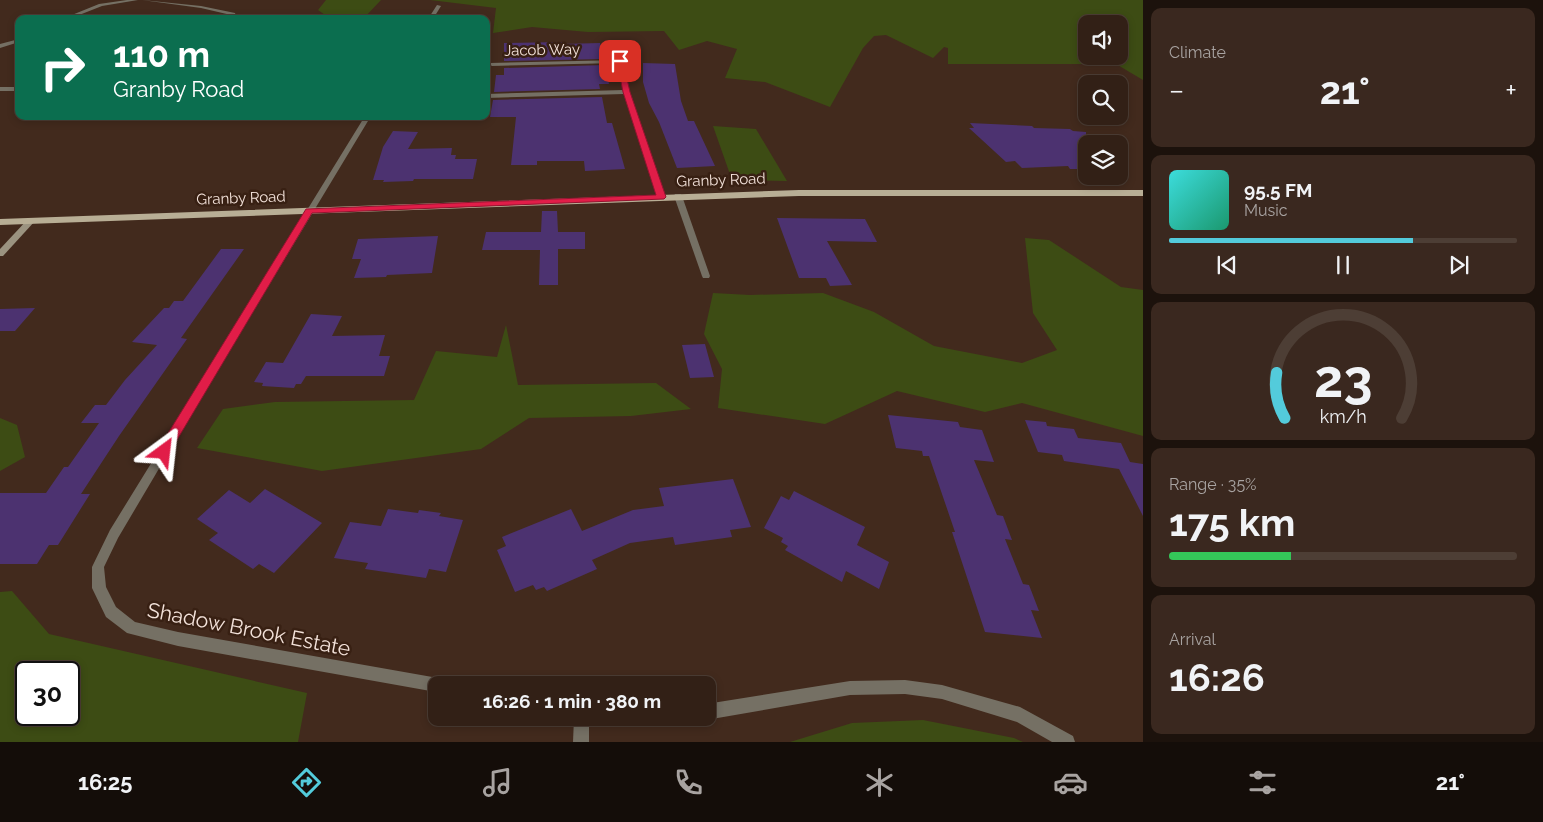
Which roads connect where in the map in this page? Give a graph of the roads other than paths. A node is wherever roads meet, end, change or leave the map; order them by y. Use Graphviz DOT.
graph roads {
  1 [pos="136,0"];
  2 [pos="144,0"];
  3 [pos="439,6"];
  4 [pos="75,15"];
  5 [pos="233,15"];
  6 [pos="433,15"];
  7 [pos="15,41"];
  8 [pos="0,46"];
  9 [pos="492,64"];
  10 [pos="0,89"];
  11 [pos="15,89"];
  12 [pos="626,92"];
  13 [pos="490,96"];
  14 [pos="366,120"];
  15 [pos="1143,193"];
  16 [pos="678,196"];
  17 [pos="661,197"];
  18 [pos="309,211"];
  19 [pos="31,221"];
  20 [pos="0,222"];
  21 [pos="0,254"];
  22 [pos="706,276"];
  23 [pos="428,683"];
  24 [pos="716,710"];
  25 [pos="582,726"];
  26 [pos="581,742"];
  27 [pos="1067,742"];
  1 -- 4 [label="street"];
  2 -- 5 [label="street"];
  3 -- 6 [label="street"];
  7 -- 8 [label="street"];
  9 -- 12 [label="street, Jacob Way"];
  10 -- 11 [label="street"];
  12 -- 13 [label="street"];
  12 -- 17 [label="street, Jacob Way"];
  14 -- 18 [label="street, Shadow Brook Estate"];
  15 -- 16 [label="main road, Granby Road"];
  16 -- 17 [label="main road, Granby Road"];
  16 -- 22 [label="street"];
  17 -- 18 [label="main road, Granby Road"];
  18 -- 19 [label="main road, Granby Road"];
  18 -- 23 [label="street, Shadow Brook Estate"];
  19 -- 20 [label="main road, Granby Road"];
  19 -- 21 [label="street"];
  24 -- 27 [label="street"];
  25 -- 26 [label="street"];
}
